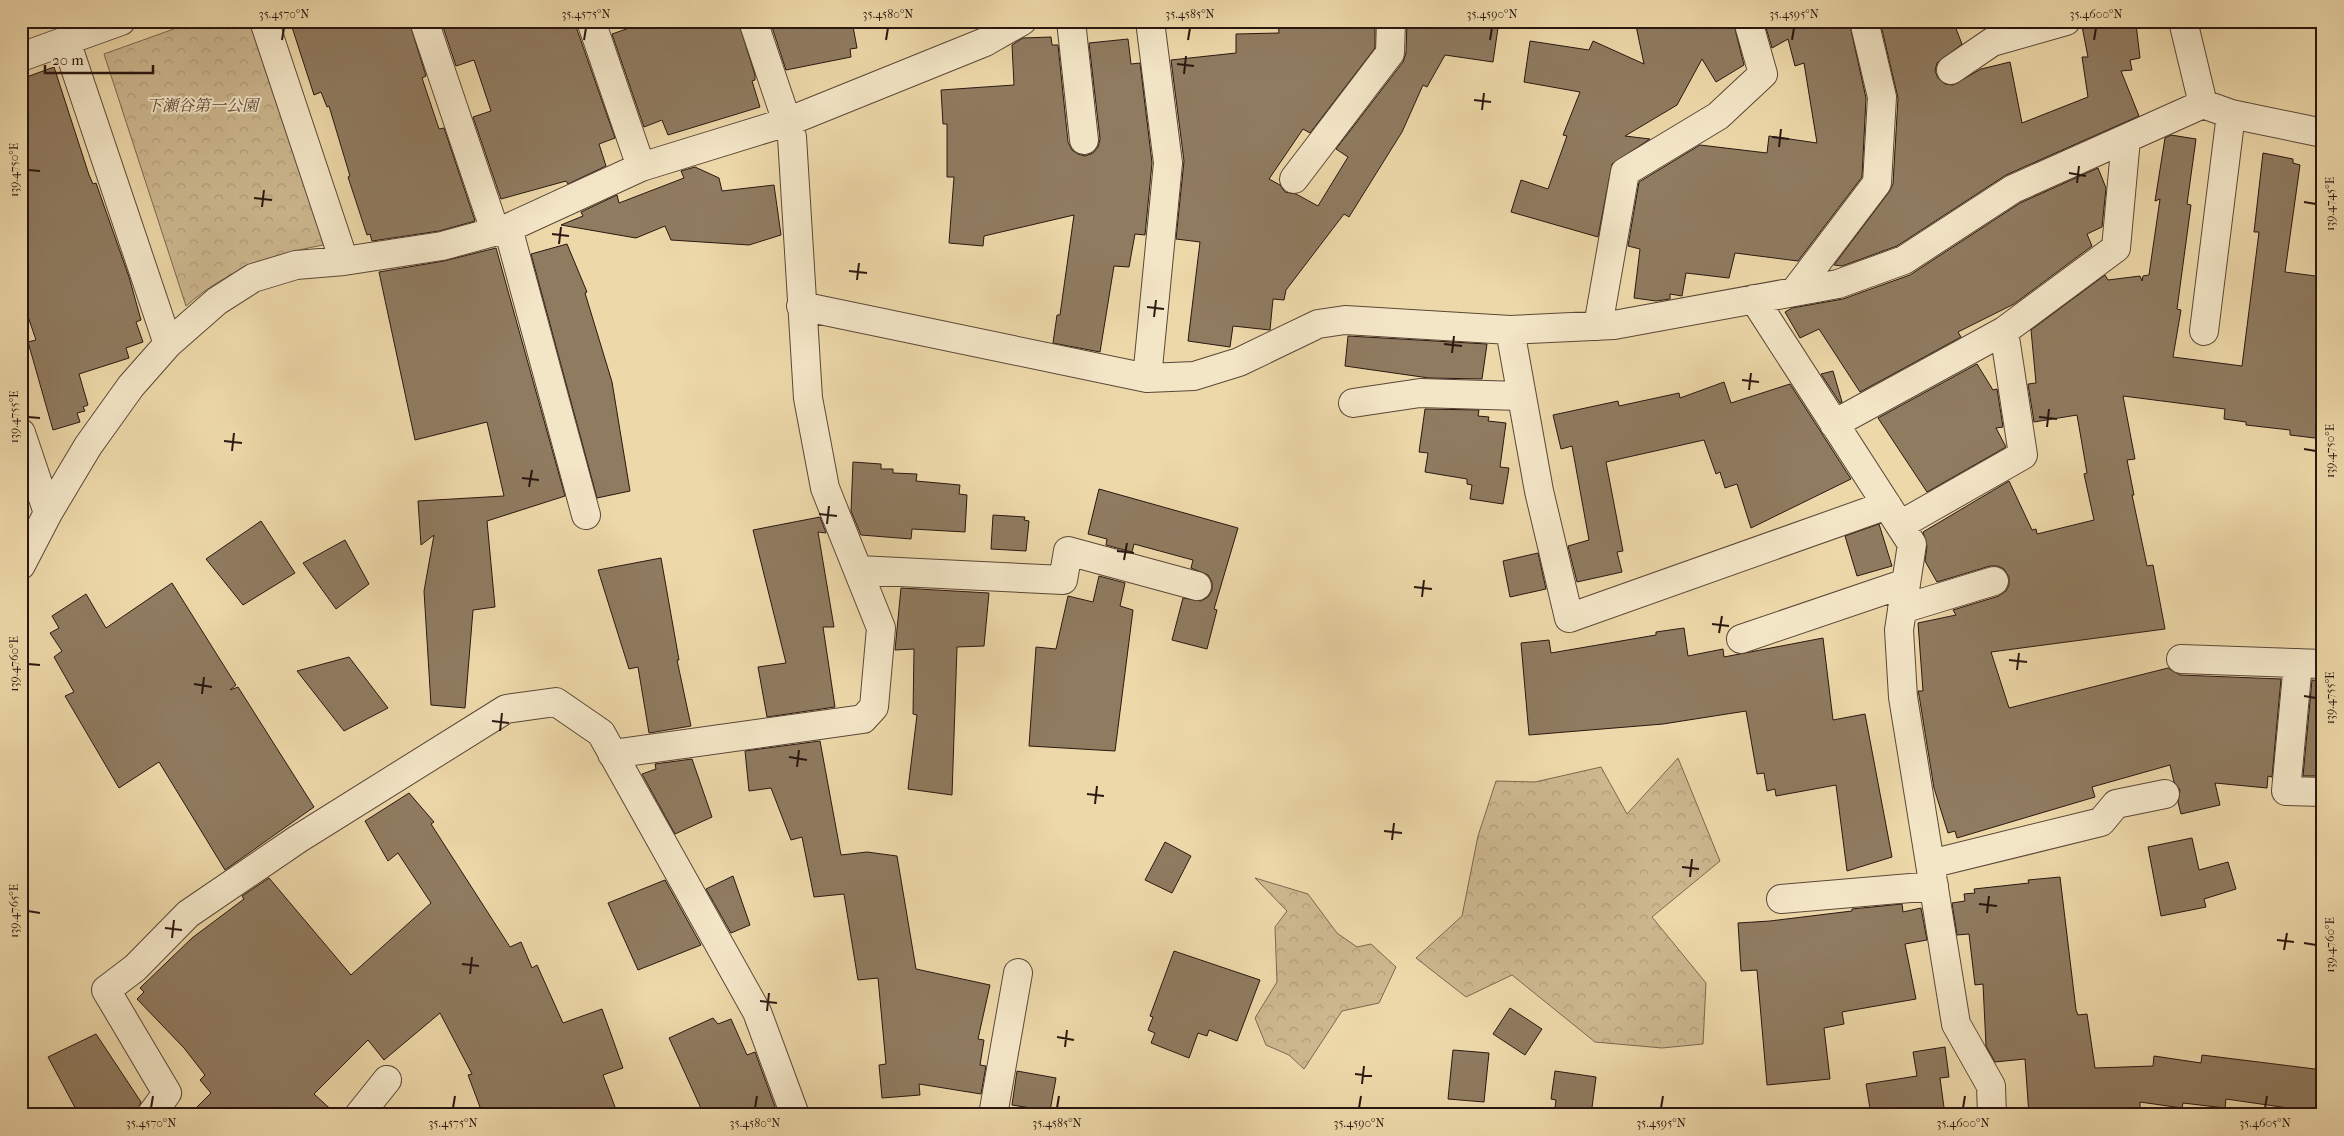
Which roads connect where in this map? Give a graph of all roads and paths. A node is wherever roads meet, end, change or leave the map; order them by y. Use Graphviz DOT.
graph roads {
  1 [pos="121,21"];
  2 [pos="264,21"];
  3 [pos="424,21"];
  4 [pos="591,21"];
  5 [pos="753,21"];
  6 [pos="1022,21"];
  7 [pos="1071,21"];
  8 [pos="1150,21"];
  9 [pos="1391,21"];
  10 [pos="1748,21"];
  11 [pos="1864,21"];
  12 [pos="2066,21"];
  13 [pos="2183,21"];
  14 [pos="66,41"];
  15 [pos="21,57"];
  16 [pos="1951,70"];
  17 [pos="2204,104"];
  18 [pos="2231,114"];
  19 [pos="787,122"];
  20 [pos="2323,134"];
  21 [pos="2126,139"];
  22 [pos="1084,140"];
  23 [pos="641,167"];
  24 [pos="1294,179"];
  25 [pos="502,230"];
  26 [pos="344,260"];
  27 [pos="1795,292"];
  28 [pos="1754,299"];
  29 [pos="801,306"];
  30 [pos="1598,326"];
  31 [pos="1510,330"];
  32 [pos="2004,331"];
  33 [pos="2204,331"];
  34 [pos="168,344"];
  35 [pos="1147,378"];
  36 [pos="1520,396"];
  37 [pos="1353,403"];
  38 [pos="1834,424"];
  39 [pos="21,433"];
  40 [pos="48,513"];
  41 [pos="586,515"];
  42 [pos="1894,515"];
  43 [pos="21,565"];
  44 [pos="858,570"];
  45 [pos="1994,581"];
  46 [pos="1197,586"];
  47 [pos="1904,596"];
  48 [pos="1741,639"];
  49 [pos="2181,659"];
  50 [pos="2310,663"];
  51 [pos="612,754"];
  52 [pos="2323,792"];
  53 [pos="2165,794"];
  54 [pos="1932,875"];
  55 [pos="1781,900"];
  56 [pos="1018,973"];
  57 [pos="387,1080"];
  58 [pos="151,1115"];
  59 [pos="358,1115"];
  60 [pos="795,1115"];
  61 [pos="993,1115"];
  62 [pos="1992,1115"];
  1 -- 14 [label="street"];
  2 -- 26 [label="street"];
  3 -- 25 [label="street"];
  4 -- 23 [label="street"];
  5 -- 19 [label="street"];
  6 -- 19 [label="street"];
  7 -- 22 [label="street"];
  8 -- 35 [label="street"];
  9 -- 24 [label="street"];
  10 -- 30 [label="street"];
  11 -- 27 [label="street"];
  12 -- 16 [label="street"];
  13 -- 17 [label="street"];
  14 -- 15 [label="street"];
  14 -- 34 [label="street"];
  17 -- 18 [label="street"];
  17 -- 21 [label="street"];
  18 -- 20 [label="street"];
  18 -- 33 [label="street"];
  19 -- 23 [label="street"];
  19 -- 29 [label="street"];
  21 -- 27 [label="street"];
  21 -- 32 [label="street"];
  23 -- 25 [label="street"];
  25 -- 26 [label="street"];
  25 -- 41 [label="street"];
  26 -- 34 [label="street"];
  27 -- 28 [label="street"];
  28 -- 30 [label="street"];
  28 -- 38 [label="street"];
  29 -- 35 [label="street"];
  29 -- 44 [label="street"];
  30 -- 31 [label="street"];
  31 -- 35 [label="street"];
  31 -- 36 [label="street"];
  32 -- 38 [label="street"];
  32 -- 42 [label="street"];
  34 -- 40 [label="street"];
  36 -- 37 [label="street"];
  36 -- 42 [label="street"];
  38 -- 42 [label="street"];
  39 -- 40 [label="street"];
  40 -- 43 [label="street"];
  42 -- 47 [label="street"];
  44 -- 46 [label="street"];
  44 -- 51 [label="street"];
  45 -- 47 [label="street"];
  47 -- 48 [label="street"];
  47 -- 54 [label="street"];
  49 -- 50 [label="street"];
  50 -- 52 [label="street"];
  51 -- 58 [label="street"];
  51 -- 60 [label="street"];
  53 -- 54 [label="street"];
  54 -- 55 [label="street"];
  54 -- 62 [label="street"];
  56 -- 61 [label="street"];
  57 -- 59 [label="street"];
}
